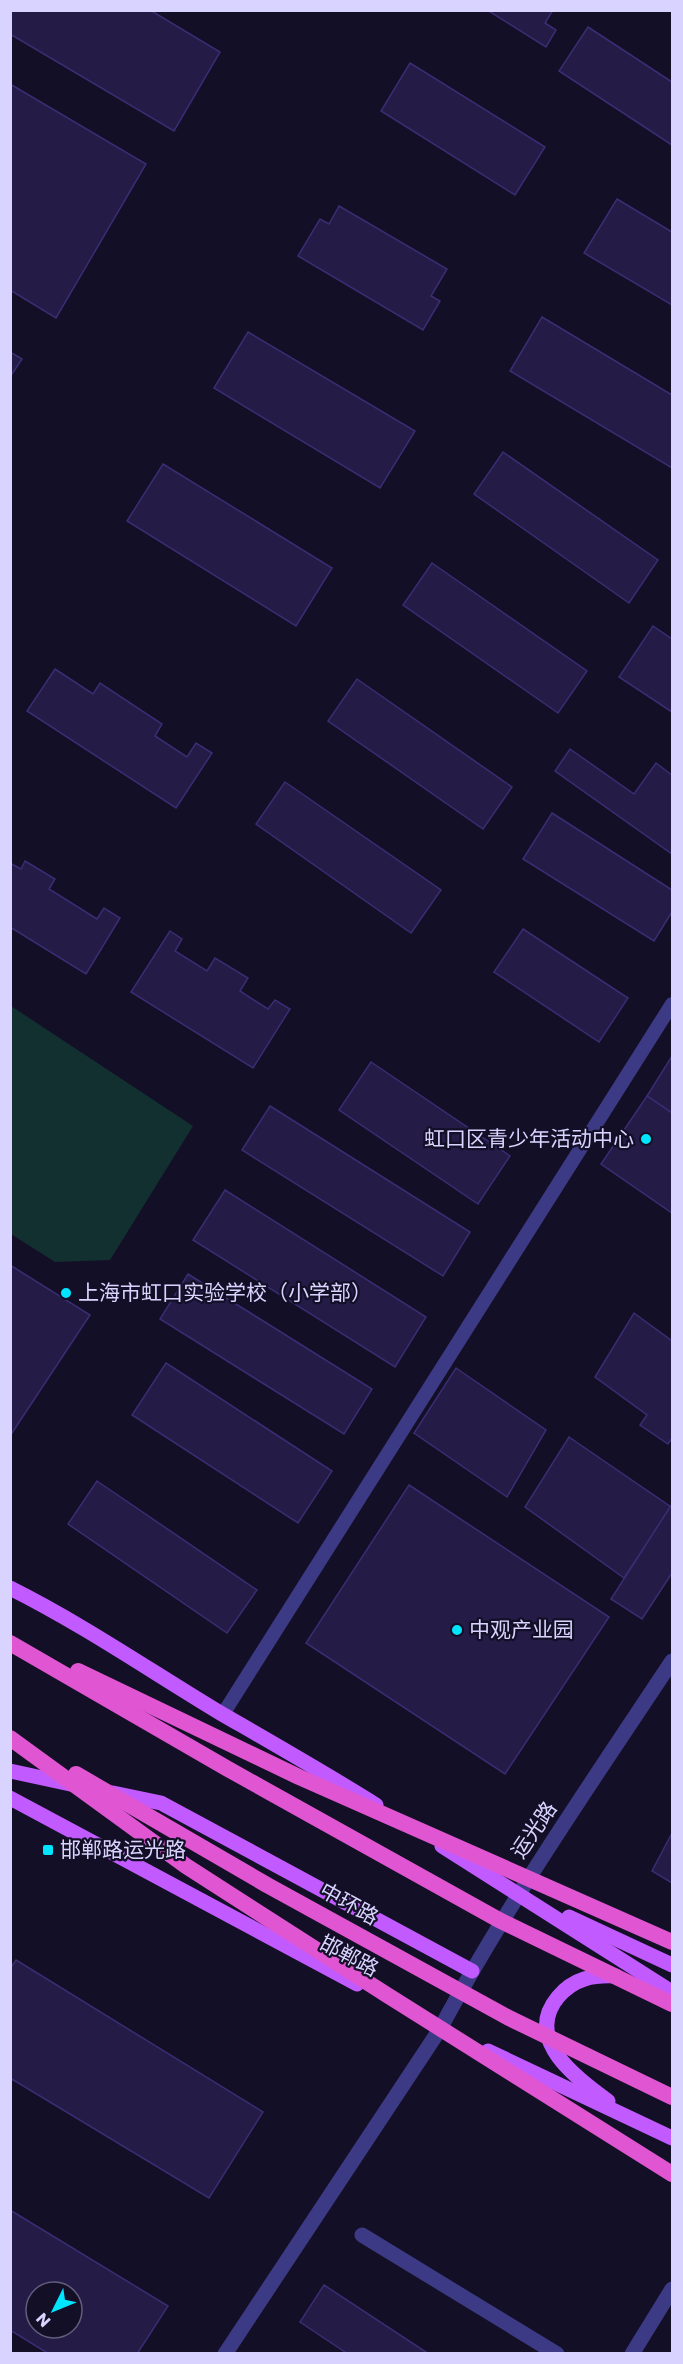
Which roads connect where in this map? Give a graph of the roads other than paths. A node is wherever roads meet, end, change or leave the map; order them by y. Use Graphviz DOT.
graph roads {
  1 [pos="672,1004"];
  2 [pos="10,1588"];
  3 [pos="10,1638"];
  4 [pos="10,1643"];
  5 [pos="672,1661"];
  6 [pos="223,1714"];
  7 [pos="10,1737"];
  8 [pos="10,1771"];
  9 [pos="10,1798"];
  10 [pos="518,1894"];
  11 [pos="672,1942"];
  12 [pos="672,1965"];
  13 [pos="472,1971"];
  14 [pos="672,1993"];
  15 [pos="672,2004"];
  16 [pos="440,2029"];
  17 [pos="672,2097"];
  18 [pos="639,2122"];
  19 [pos="672,2138"];
  20 [pos="672,2174"];
  21 [pos="362,2235"];
  22 [pos="672,2289"];
  23 [pos="225,2354"];
  24 [pos="557,2354"];
  25 [pos="632,2354"];
  1 -- 6 [label="lane"];
  2 -- 6 [label="main road"];
  3 -- 11 [label="highway, bridge"];
  4 -- 15 [label="highway, bridge"];
  5 -- 10 [label="street, 运光路"];
  6 -- 10 [label="main road"];
  7 -- 17 [label="highway, 中环路, bridge"];
  7 -- 20 [label="highway, bridge"];
  8 -- 13 [label="main road"];
  9 -- 16 [label="main road, 邯郸路"];
  10 -- 12 [label="main road"];
  10 -- 13 [label="street, 运光路"];
  10 -- 14 [label="main road"];
  13 -- 16 [label="street, 运光路"];
  14 -- 18 [label="main road"];
  16 -- 18 [label="main road, 邯郸路"];
  16 -- 23 [label="street, 运光路"];
  18 -- 19 [label="main road, 邯郸路"];
  21 -- 24 [label="street"];
  22 -- 25 [label="street"];
}
